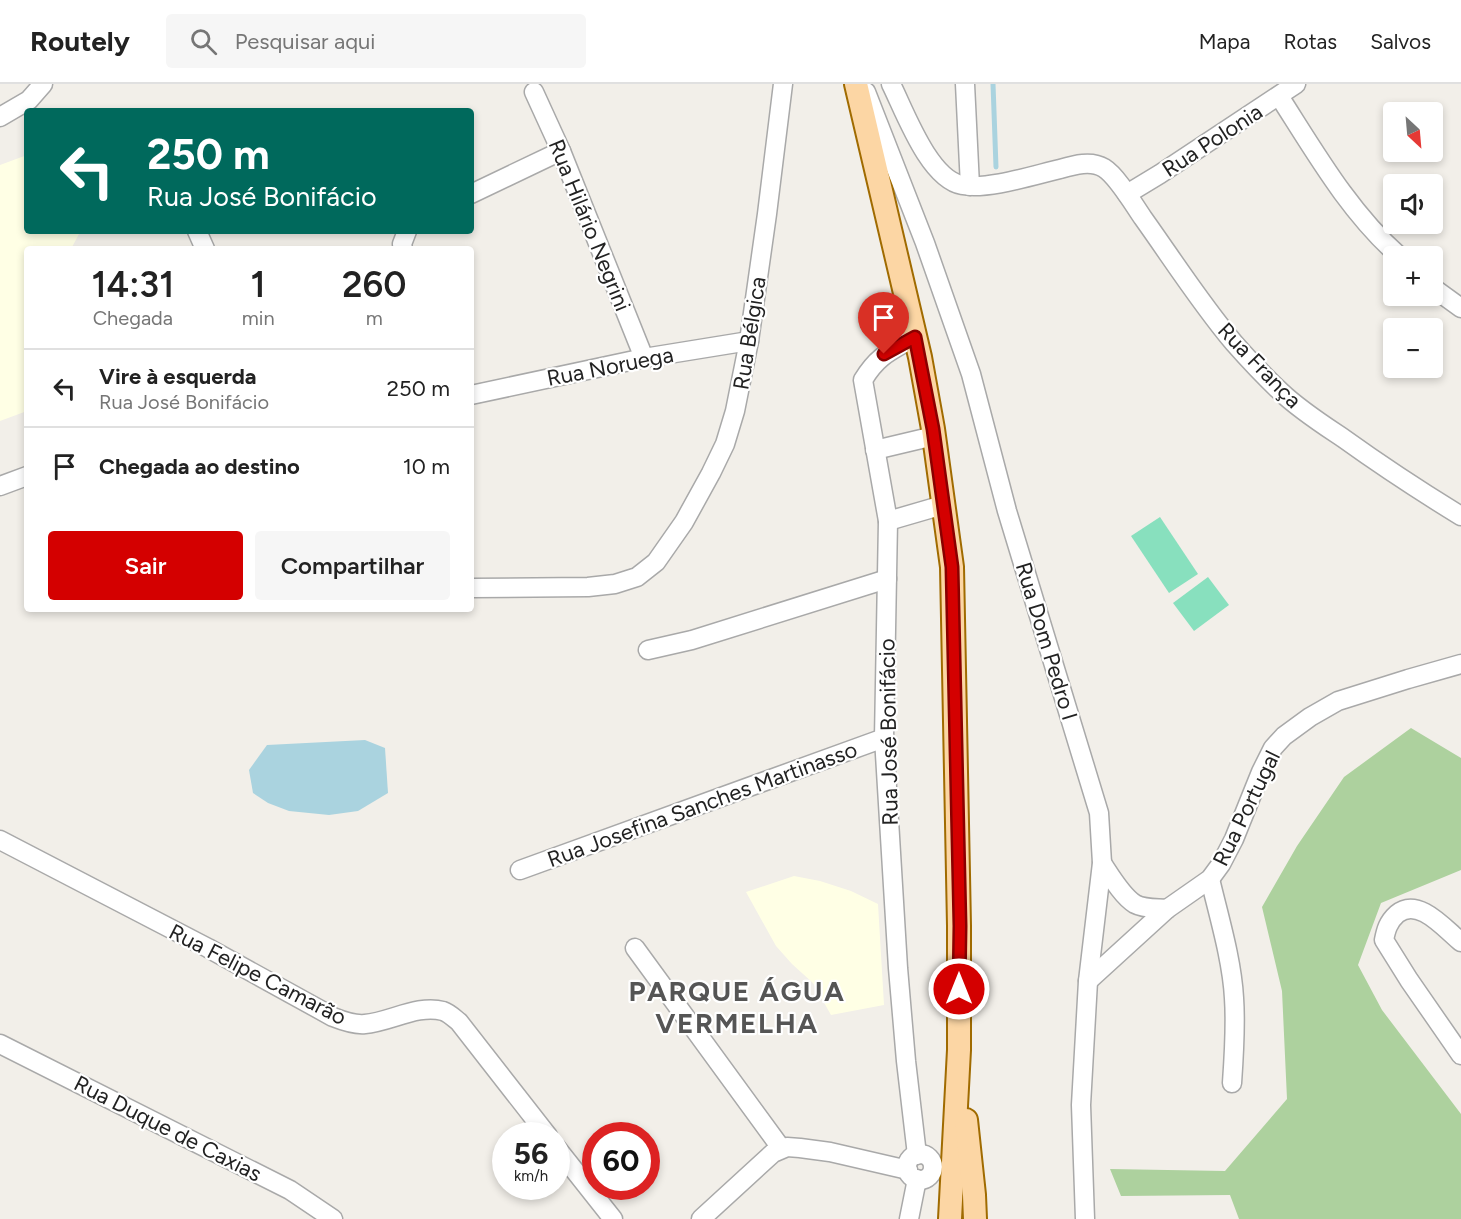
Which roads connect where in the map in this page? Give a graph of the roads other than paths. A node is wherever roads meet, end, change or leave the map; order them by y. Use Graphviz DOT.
graph roads {
  1 [pos="43,84"];
  2 [pos="783,84"];
  3 [pos="856,84"];
  4 [pos="863,84"];
  5 [pos="891,84"];
  6 [pos="965,84"];
  7 [pos="1296,84"];
  8 [pos="534,92"];
  9 [pos="1279,96"];
  10 [pos="0,117"];
  11 [pos="561,151"];
  12 [pos="970,186"];
  13 [pos="474,193"];
  14 [pos="1127,194"];
  15 [pos="1388,246"];
  16 [pos="1443,295"];
  17 [pos="1461,308"];
  18 [pos="915,337"];
  19 [pos="749,341"];
  20 [pos="644,358"];
  21 [pos="474,394"];
  22 [pos="934,436"];
  23 [pos="875,450"];
  24 [pos="24,477"];
  25 [pos="0,486"];
  26 [pos="943,505"];
  27 [pos="1461,516"];
  28 [pos="888,521"];
  29 [pos="887,579"];
  30 [pos="474,588"];
  31 [pos="648,650"];
  32 [pos="1461,664"];
  33 [pos="884,738"];
  34 [pos="0,840"];
  35 [pos="1102,862"];
  36 [pos="520,870"];
  37 [pos="1210,879"];
  38 [pos="1167,909"];
  39 [pos="1461,942"];
  40 [pos="635,948"];
  41 [pos="1088,981"];
  42 [pos="0,1044"];
  43 [pos="959,1050"];
  44 [pos="1461,1055"];
  45 [pos="1233,1083"];
  46 [pos="537,1122"];
  47 [pos="781,1148"];
  48 [pos="570,1165"];
  49 [pos="926,1168"];
  50 [pos="974,1196"];
  51 [pos="333,1219"];
  52 [pos="613,1219"];
  53 [pos="701,1219"];
  54 [pos="909,1219"];
  55 [pos="950,1219"];
  56 [pos="975,1219"];
  57 [pos="1085,1219"];
  1 -- 10 [label="street"];
  2 -- 19 [label="street, Rua Bélgica"];
  3 -- 18 [label="main road"];
  4 -- 35 [label="street, Rua Dom Pedro I"];
  5 -- 12 [label="street"];
  6 -- 12 [label="street"];
  7 -- 9 [label="street, Rua Polonia"];
  8 -- 11 [label="street, Rua Hilário Negrini"];
  9 -- 14 [label="street, Rua Polonia"];
  9 -- 15 [label="street"];
  11 -- 13 [label="street"];
  11 -- 20 [label="street, Rua Hilário Negrini"];
  12 -- 14 [label="street"];
  14 -- 27 [label="street, Rua França"];
  16 -- 17 [label="street"];
  18 -- 22 [label="main road"];
  18 -- 23 [label="street, Rua José Bonifácio"];
  19 -- 20 [label="street, Rua Noruega"];
  19 -- 30 [label="street, Rua Bélgica"];
  20 -- 21 [label="street, Rua Noruega"];
  22 -- 23 [label="street"];
  22 -- 26 [label="main road"];
  23 -- 28 [label="street, Rua José Bonifácio"];
  24 -- 25 [label="street"];
  26 -- 28 [label="street"];
  26 -- 43 [label="main road"];
  28 -- 29 [label="street, Rua José Bonifácio"];
  29 -- 31 [label="street"];
  29 -- 33 [label="street, Rua José Bonifácio"];
  32 -- 37 [label="street, Rua Portugal"];
  33 -- 36 [label="street, Rua Josefina Sanches Martinasso"];
  33 -- 49 [label="street, Rua José Bonifácio"];
  34 -- 46 [label="street, Rua Felipe Camarão"];
  35 -- 38 [label="street"];
  35 -- 41 [label="street, Rua Dom Pedro I"];
  37 -- 38 [label="street, Rua Portugal"];
  37 -- 45 [label="street"];
  38 -- 41 [label="street, Rua Portugal"];
  39 -- 44 [label="street"];
  40 -- 47 [label="street"];
  41 -- 57 [label="street, Rua Dom Pedro I"];
  42 -- 51 [label="street, Rua Duque de Caxias"];
  43 -- 49 [label="main road"];
  43 -- 50 [label="main road"];
  47 -- 49 [label="street"];
  47 -- 53 [label="street"];
  48 -- 52 [label="street"];
  49 -- 50 [label="main road"];
  49 -- 54 [label="street, Rua José Bonifácio"];
  49 -- 55 [label="main road"];
  50 -- 56 [label="main road"];
}
